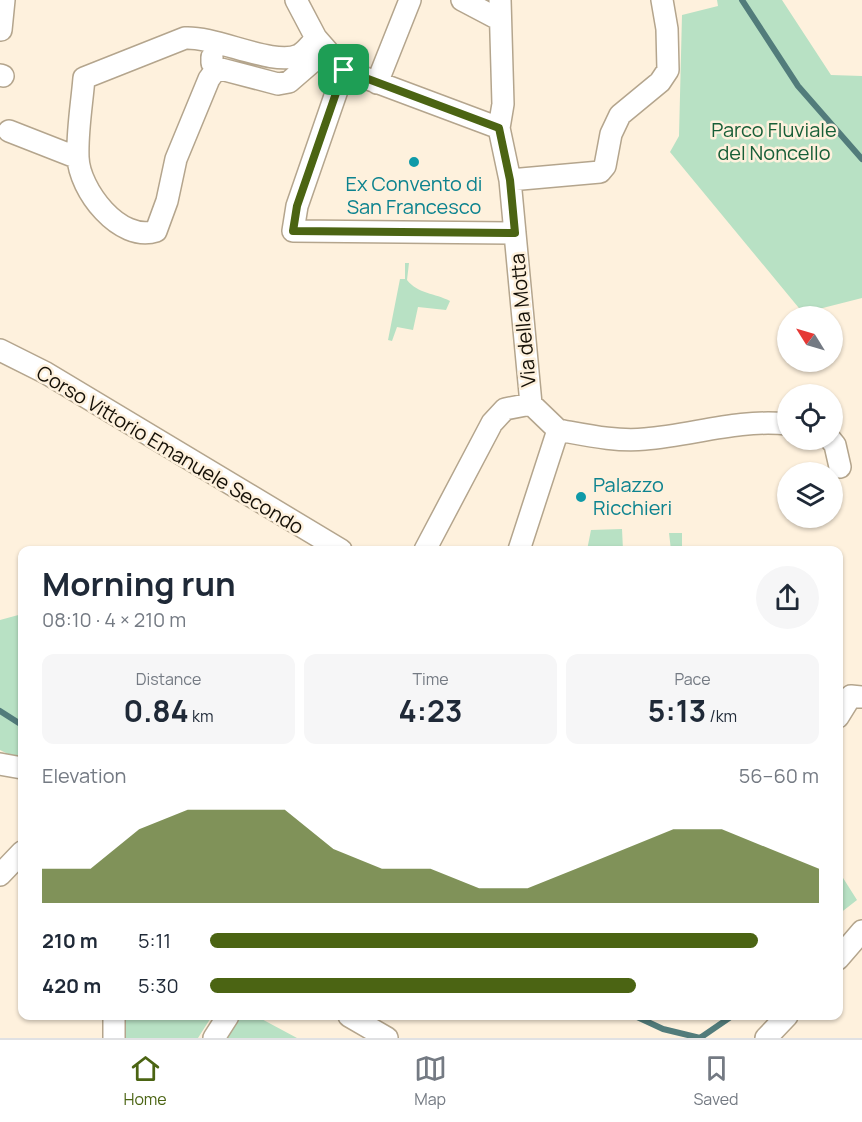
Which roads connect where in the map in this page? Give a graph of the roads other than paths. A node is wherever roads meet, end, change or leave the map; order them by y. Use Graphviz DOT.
graph roads {
  1 [pos="4,0"];
  2 [pos="296,0"];
  3 [pos="410,0"];
  4 [pos="462,0"];
  5 [pos="662,0"];
  6 [pos="500,10"];
  7 [pos="1,30"];
  8 [pos="218,43"];
  9 [pos="321,44"];
  10 [pos="217,68"];
  11 [pos="344,70"];
  12 [pos="377,83"];
  13 [pos="499,128"];
  14 [pos="7,129"];
  15 [pos="78,158"];
  16 [pos="510,180"];
  17 [pos="515,233"];
  18 [pos="0,350"];
  19 [pos="531,404"];
  20 [pos="777,423"];
  21 [pos="558,430"];
  22 [pos="333,546"];
  23 [pos="426,546"];
  24 [pos="520,546"];
  25 [pos="857,697"];
  26 [pos="843,712"];
  27 [pos="0,764"];
  28 [pos="18,767"];
  29 [pos="18,856"];
  30 [pos="0,874"];
  31 [pos="862,931"];
  32 [pos="862,946"];
  33 [pos="843,953"];
  34 [pos="843,962"];
  35 [pos="114,1020"];
  36 [pos="225,1020"];
  37 [pos="356,1020"];
  38 [pos="783,1020"];
  39 [pos="114,1038"];
  40 [pos="214,1038"];
  41 [pos="387,1038"];
  42 [pos="766,1038"];
  1 -- 7 [label="street"];
  2 -- 9 [label="street"];
  3 -- 12 [label="street"];
  4 -- 6 [label="street"];
  5 -- 16 [label="street"];
  6 -- 13 [label="street, Via della Motta"];
  8 -- 9 [label="street"];
  8 -- 10 [label="street"];
  8 -- 15 [label="street"];
  9 -- 10 [label="street"];
  9 -- 11 [label="street"];
  10 -- 15 [label="street"];
  11 -- 12 [label="street"];
  11 -- 17 [label="street"];
  12 -- 13 [label="street"];
  13 -- 16 [label="street, Via della Motta"];
  14 -- 15 [label="street"];
  16 -- 17 [label="street, Via della Motta"];
  17 -- 19 [label="street, Via della Motta"];
  18 -- 22 [label="street, Corso Vittorio Emanuele Secondo"];
  19 -- 21 [label="street, Via della Motta"];
  19 -- 23 [label="street"];
  20 -- 21 [label="street"];
  21 -- 24 [label="street"];
  25 -- 26 [label="street"];
  27 -- 28 [label="street"];
  29 -- 30 [label="street"];
  31 -- 33 [label="street"];
  32 -- 34 [label="street"];
  35 -- 39 [label="street"];
  36 -- 40 [label="street"];
  37 -- 41 [label="street"];
  38 -- 42 [label="street"];
}
